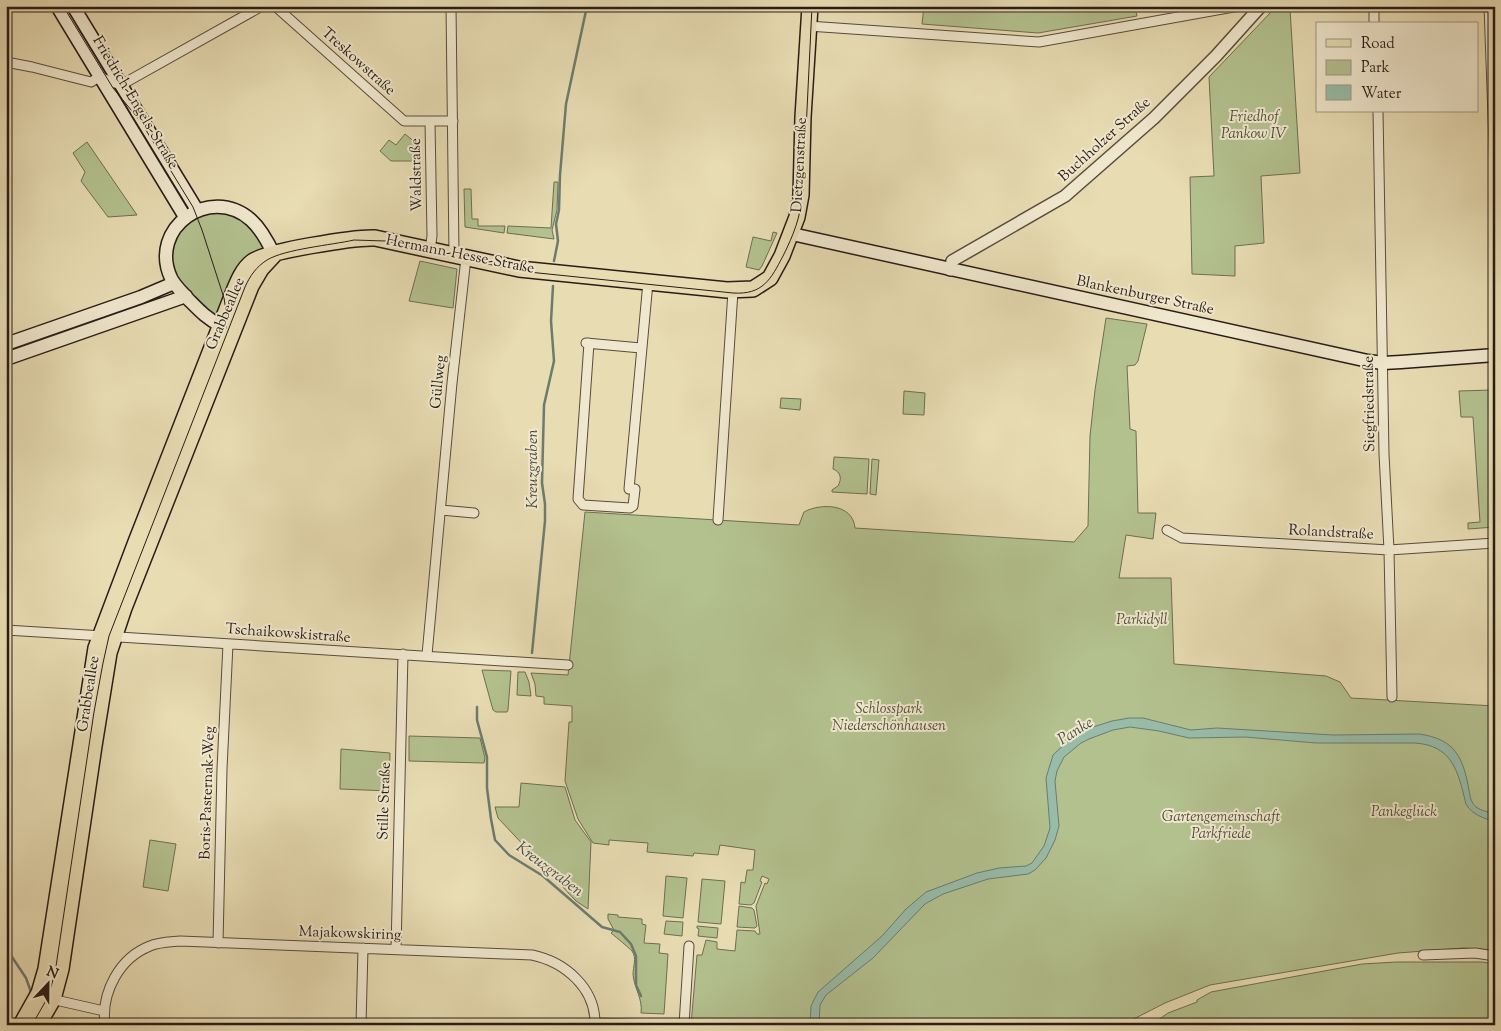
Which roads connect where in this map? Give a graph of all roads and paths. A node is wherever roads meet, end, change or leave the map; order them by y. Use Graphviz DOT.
graph roads {
  1 [pos="57,6"];
  2 [pos="73,6"];
  3 [pos="262,6"];
  4 [pos="275,6"];
  5 [pos="451,6"];
  6 [pos="810,6"];
  7 [pos="1240,6"];
  8 [pos="1261,6"];
  9 [pos="1374,6"];
  10 [pos="1489,6"];
  11 [pos="1374,22"];
  12 [pos="808,26"];
  13 [pos="6,62"];
  14 [pos="100,77"];
  15 [pos="120,84"];
  16 [pos="1378,112"];
  17 [pos="453,121"];
  18 [pos="430,122"];
  19 [pos="1495,172"];
  20 [pos="197,210"];
  21 [pos="185,217"];
  22 [pos="792,234"];
  23 [pos="430,250"];
  24 [pos="274,255"];
  25 [pos="460,256"];
  26 [pos="950,270"];
  27 [pos="648,282"];
  28 [pos="174,284"];
  29 [pos="730,290"];
  30 [pos="186,296"];
  31 [pos="227,327"];
  32 [pos="6,344"];
  33 [pos="641,348"];
  34 [pos="1495,355"];
  35 [pos="6,359"];
  36 [pos="1383,363"];
  37 [pos="441,510"];
  38 [pos="474,513"];
  39 [pos="718,520"];
  40 [pos="1167,530"];
  41 [pos="1495,543"];
  42 [pos="1389,550"];
  43 [pos="6,630"];
  44 [pos="107,636"];
  45 [pos="228,644"];
  46 [pos="403,654"];
  47 [pos="427,655"];
  48 [pos="568,665"];
  49 [pos="1392,697"];
  50 [pos="218,942"];
  51 [pos="689,946"];
  52 [pos="363,948"];
  53 [pos="396,949"];
  54 [pos="1423,955"];
  55 [pos="1495,956"];
  56 [pos="46,996"];
  57 [pos="104,1010"];
  58 [pos="595,1024"];
  59 [pos="20,1025"];
  60 [pos="38,1025"];
  61 [pos="105,1025"];
  62 [pos="361,1025"];
  63 [pos="655,1025"];
  64 [pos="684,1025"];
  1 -- 14 [label="main road, Friedrich-Engels-Straße"];
  2 -- 15 [label="main road, Friedrich-Engels-Straße"];
  3 -- 15 [label="street"];
  4 -- 18 [label="street, Treskowstraße"];
  5 -- 17 [label="street"];
  6 -- 12 [label="main road, Dietzgenstraße"];
  7 -- 12 [label="street"];
  8 -- 26 [label="street, Buchholzer Straße"];
  9 -- 11 [label="street"];
  10 -- 19 [label="street"];
  12 -- 22 [label="main road, Dietzgenstraße"];
  13 -- 14 [label="street"];
  14 -- 15 [label="street"];
  14 -- 21 [label="main road, Friedrich-Engels-Straße"];
  15 -- 20 [label="main road, Friedrich-Engels-Straße"];
  16 -- 36 [label="street, Siegfriedstraße"];
  17 -- 18 [label="street, Waldstraße"];
  17 -- 25 [label="street"];
  18 -- 23 [label="street, Waldstraße"];
  20 -- 21 [label="main road"];
  20 -- 24 [label="main road"];
  21 -- 28 [label="main road"];
  22 -- 26 [label="main road, Blankenburger Straße"];
  22 -- 29 [label="main road, Dietzgenstraße"];
  23 -- 24 [label="main road, Hermann-Hesse-Straße"];
  23 -- 25 [label="main road, Hermann-Hesse-Straße"];
  24 -- 31 [label="main road, Grabbeallee"];
  25 -- 27 [label="main road, Hermann-Hesse-Straße"];
  25 -- 37 [label="street, Güllweg"];
  26 -- 36 [label="main road, Blankenburger Straße"];
  27 -- 29 [label="main road, Hermann-Hesse-Straße"];
  27 -- 33 [label="street"];
  28 -- 30 [label="main road"];
  28 -- 32 [label="main road"];
  29 -- 39 [label="street"];
  30 -- 31 [label="main road"];
  30 -- 35 [label="main road"];
  31 -- 44 [label="main road, Grabbeallee"];
  33 -- 33 [label="street"];
  34 -- 36 [label="main road, Blankenburger Straße"];
  36 -- 42 [label="street, Siegfriedstraße"];
  37 -- 38 [label="street"];
  37 -- 47 [label="street, Güllweg"];
  40 -- 42 [label="street, Rolandstraße"];
  41 -- 42 [label="street, Rolandstraße"];
  42 -- 49 [label="street, Siegfriedstraße"];
  43 -- 44 [label="street, Tschaikowskistraße"];
  44 -- 45 [label="street, Tschaikowskistraße"];
  44 -- 56 [label="main road, Grabbeallee"];
  45 -- 46 [label="street, Tschaikowskistraße"];
  45 -- 50 [label="street, Boris-Pasternak-Weg"];
  46 -- 47 [label="street, Tschaikowskistraße"];
  46 -- 53 [label="street, Stille Straße"];
  47 -- 48 [label="street, Tschaikowskistraße"];
  50 -- 52 [label="street, Majakowskiring"];
  50 -- 57 [label="street, Majakowskiring"];
  51 -- 64 [label="street"];
  52 -- 53 [label="street, Majakowskiring"];
  52 -- 62 [label="street"];
  53 -- 58 [label="street, Majakowskiring"];
  54 -- 55 [label="street"];
  56 -- 57 [label="street"];
  56 -- 59 [label="main road, Grabbeallee"];
  56 -- 60 [label="main road, Grabbeallee"];
  57 -- 61 [label="street, Majakowskiring"];
  58 -- 63 [label="street, Majakowskiring"];
}
